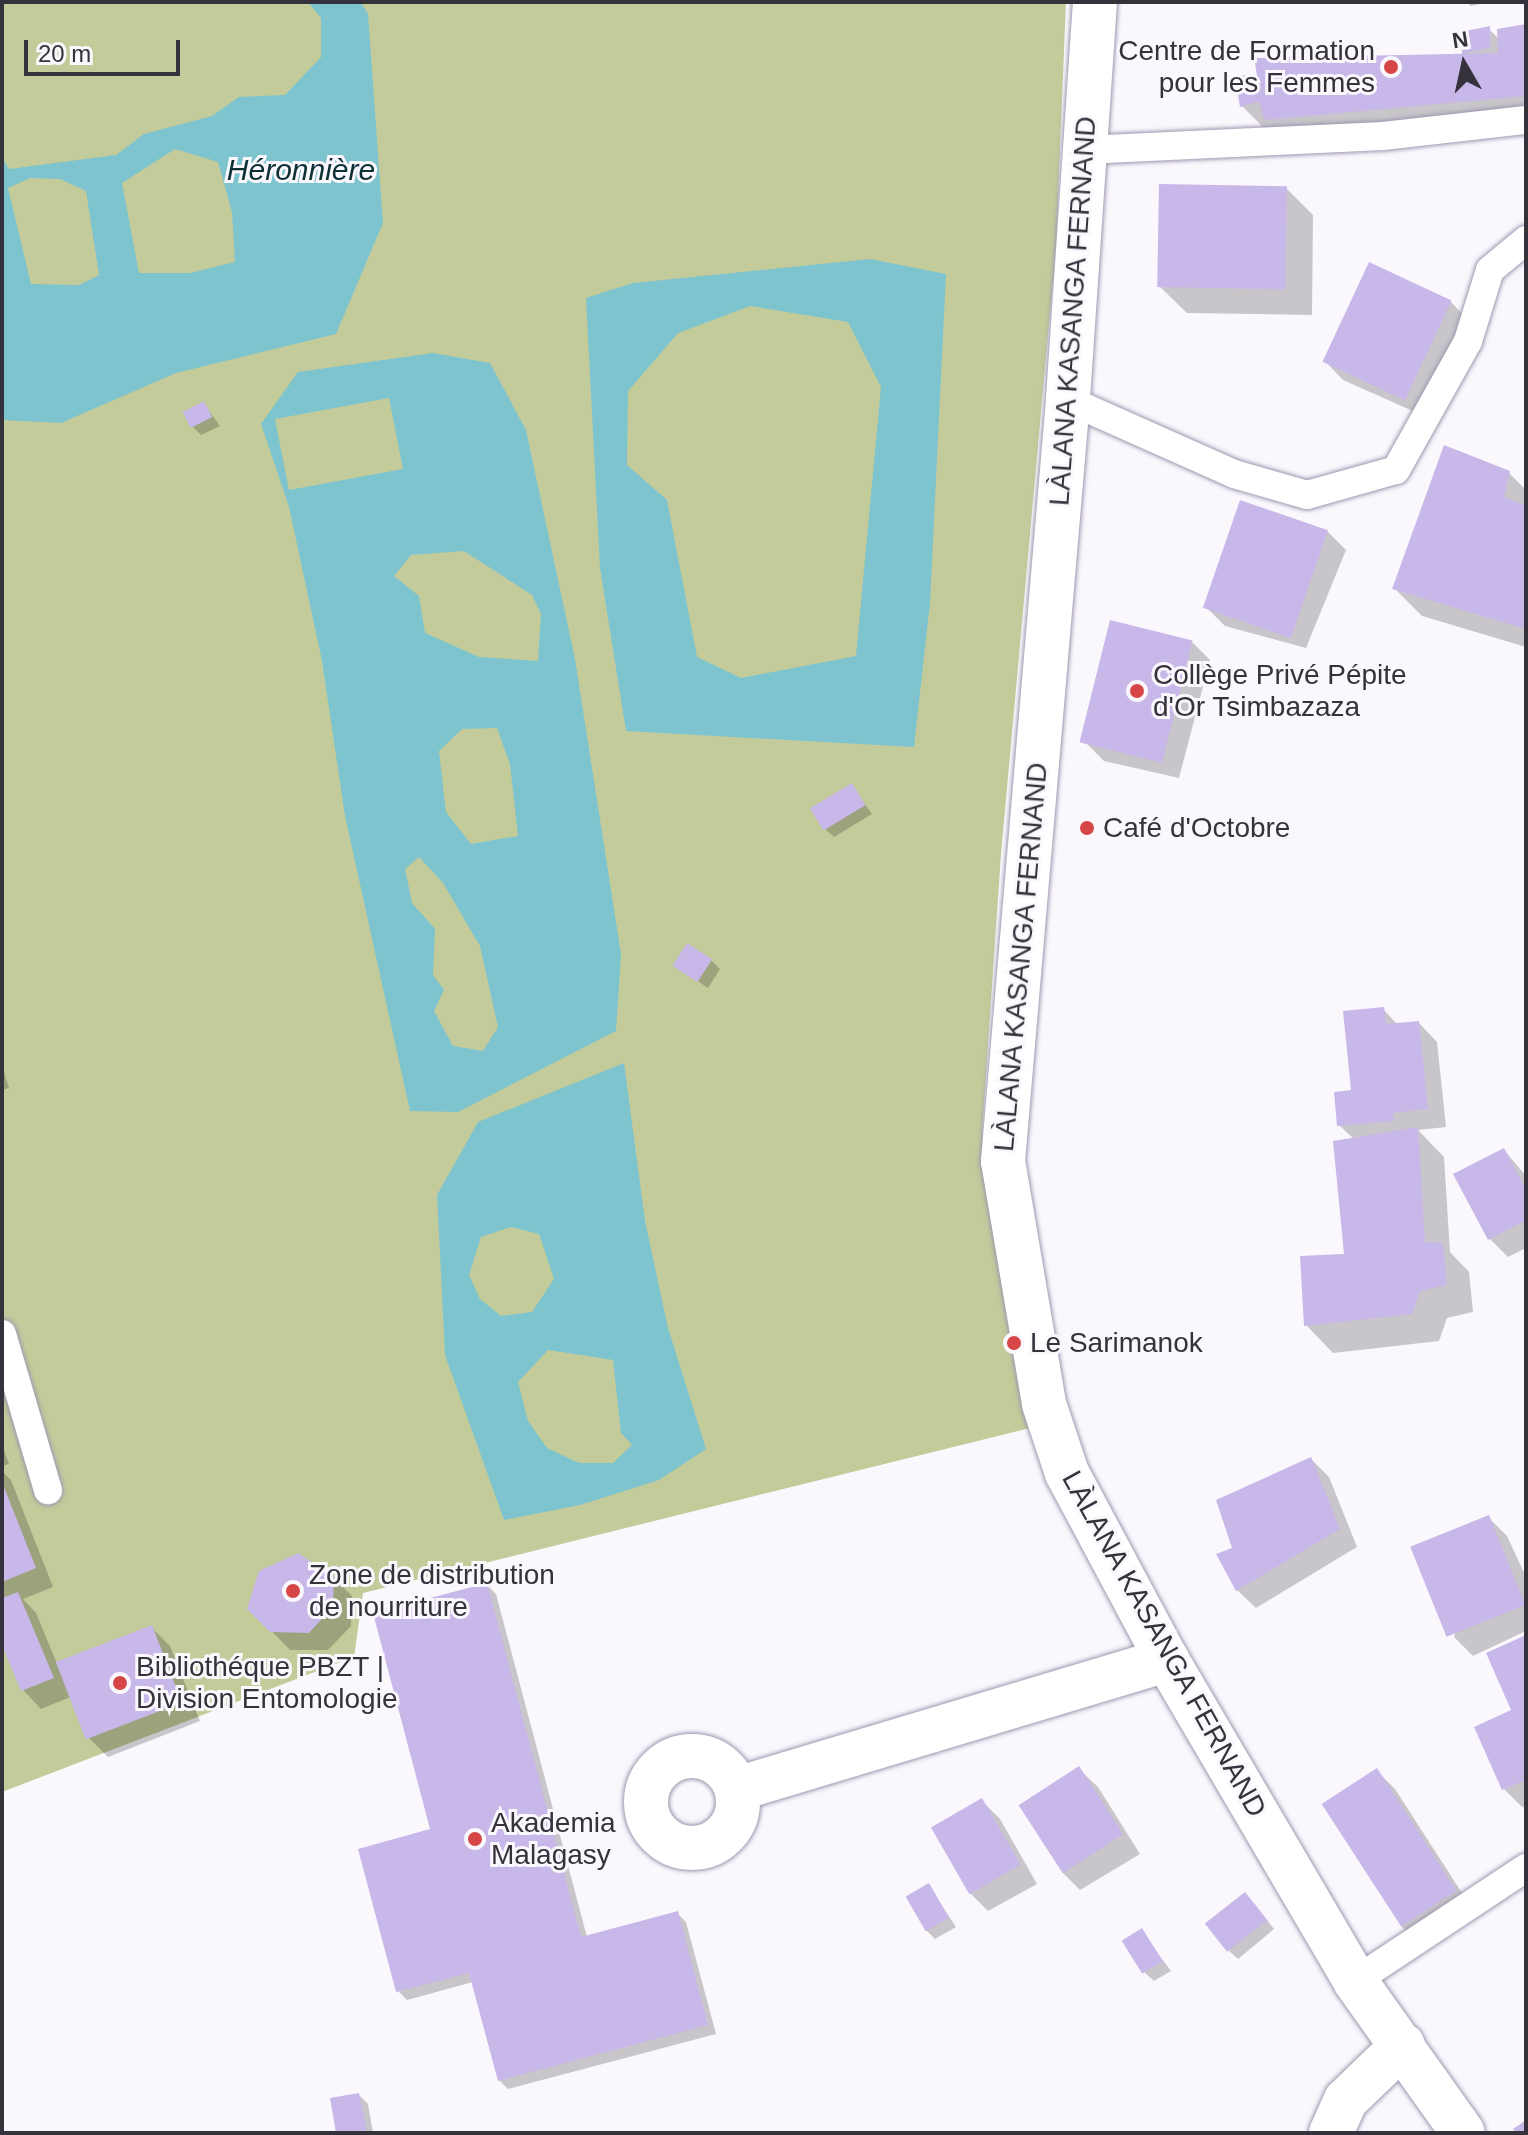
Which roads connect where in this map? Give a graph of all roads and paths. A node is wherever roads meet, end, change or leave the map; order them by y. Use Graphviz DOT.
graph roads {
  1 [pos="1095,2"];
  2 [pos="1526,120"];
  3 [pos="1084,150"];
  4 [pos="1526,240"];
  5 [pos="1068,400"];
  6 [pos="2,1334"];
  7 [pos="48,1490"];
  8 [pos="1167,1660"];
  9 [pos="740,1788"];
  10 [pos="1526,1868"];
  11 [pos="1355,1981"];
  12 [pos="1403,2045"];
  13 [pos="1331,2133"];
  14 [pos="1463,2133"];
  1 -- 3 [label="street, LÀLANA KASANGA FERNAND"];
  2 -- 3 [label="lane"];
  3 -- 5 [label="street, LÀLANA KASANGA FERNAND"];
  4 -- 5 [label="lane"];
  5 -- 8 [label="street, LÀLANA KASANGA FERNAND"];
  6 -- 7 [label="lane"];
  8 -- 9 [label="street"];
  8 -- 11 [label="street, LÀLANA KASANGA FERNAND"];
  10 -- 11 [label="lane"];
  11 -- 12 [label="street, LÀLANA KASANGA FERNAND"];
  12 -- 13 [label="street"];
  12 -- 14 [label="street, LÀLANA KASANGA FERNAND"];
}
